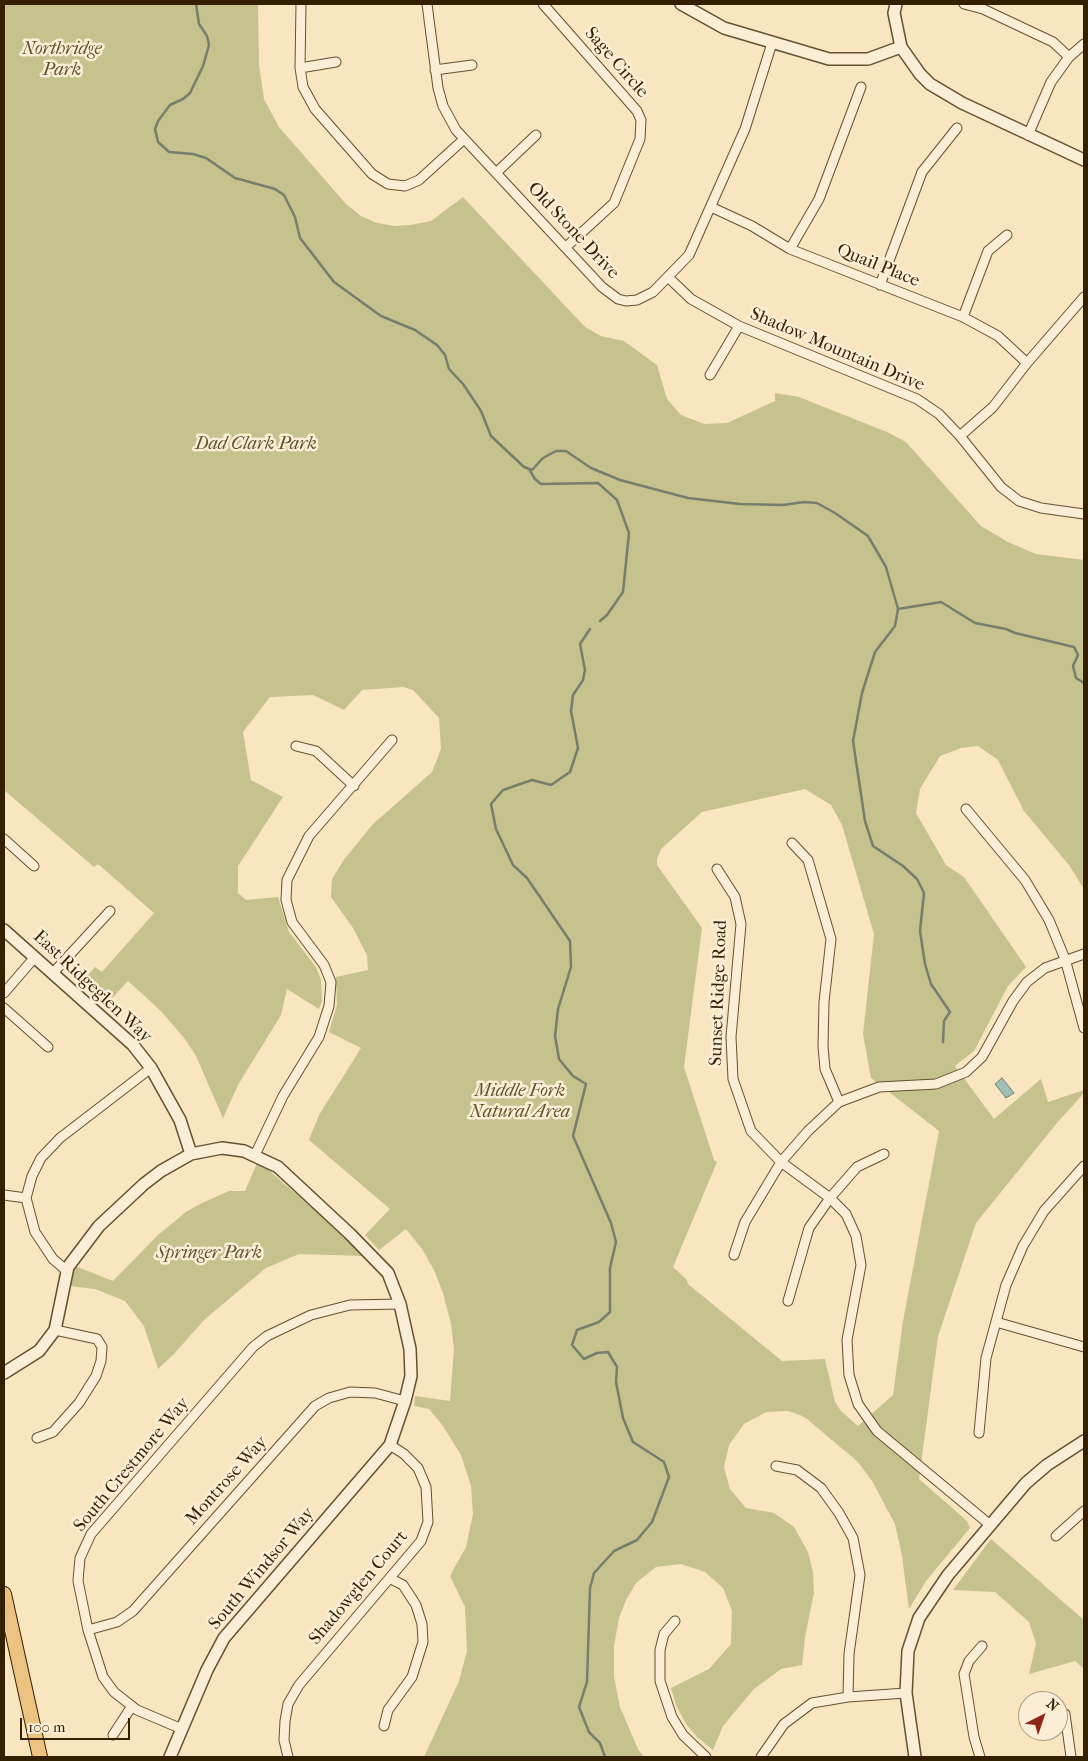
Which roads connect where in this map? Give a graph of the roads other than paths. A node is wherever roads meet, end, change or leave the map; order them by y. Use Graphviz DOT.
graph roads {
  1 [pos="301,4"];
  2 [pos="427,4"];
  3 [pos="542,4"];
  4 [pos="681,4"];
  5 [pos="896,4"];
  6 [pos="964,4"];
  7 [pos="772,43"];
  8 [pos="1084,44"];
  9 [pos="901,47"];
  10 [pos="1069,57"];
  11 [pos="336,62"];
  12 [pos="472,65"];
  13 [pos="300,68"];
  14 [pos="435,70"];
  15 [pos="861,87"];
  16 [pos="957,128"];
  17 [pos="536,135"];
  18 [pos="1028,135"];
  19 [pos="464,140"];
  20 [pos="1084,160"];
  21 [pos="496,173"];
  22 [pos="711,207"];
  23 [pos="1007,235"];
  24 [pos="566,247"];
  25 [pos="790,249"];
  26 [pos="669,278"];
  27 [pos="880,284"];
  28 [pos="1084,297"];
  29 [pos="963,317"];
  30 [pos="739,326"];
  31 [pos="1027,363"];
  32 [pos="710,375"];
  33 [pos="960,436"];
  34 [pos="1084,514"];
  35 [pos="392,740"];
  36 [pos="296,746"];
  37 [pos="354,786"];
  38 [pos="966,809"];
  39 [pos="4,839"];
  40 [pos="792,843"];
  41 [pos="34,866"];
  42 [pos="717,869"];
  43 [pos="110,910"];
  44 [pos="4,930"];
  45 [pos="1084,954"];
  46 [pos="35,958"];
  47 [pos="1066,959"];
  48 [pos="53,973"];
  49 [pos="4,993"];
  50 [pos="4,1008"];
  51 [pos="1084,1028"];
  52 [pos="48,1047"];
  53 [pos="151,1068"];
  54 [pos="839,1102"];
  55 [pos="191,1154"];
  56 [pos="884,1154"];
  57 [pos="255,1155"];
  58 [pos="781,1162"];
  59 [pos="1083,1170"];
  60 [pos="4,1196"];
  61 [pos="26,1198"];
  62 [pos="830,1198"];
  63 [pos="734,1255"];
  64 [pos="67,1271"];
  65 [pos="788,1301"];
  66 [pos="400,1304"];
  67 [pos="996,1322"];
  68 [pos="55,1330"];
  69 [pos="1084,1346"];
  70 [pos="4,1373"];
  71 [pos="405,1401"];
  72 [pos="979,1433"];
  73 [pos="37,1438"];
  74 [pos="1084,1441"];
  75 [pos="390,1445"];
  76 [pos="776,1466"];
  77 [pos="1084,1511"];
  78 [pos="989,1524"];
  79 [pos="1056,1536"];
  80 [pos="391,1579"];
  81 [pos="4,1594"];
  82 [pos="676,1621"];
  83 [pos="88,1630"];
  84 [pos="982,1646"];
  85 [pos="906,1693"];
  86 [pos="848,1697"];
  87 [pos="132,1706"];
  88 [pos="384,1726"];
  89 [pos="182,1729"];
  90 [pos="113,1735"];
  91 [pos="1068,1736"];
  92 [pos="40,1757"];
  93 [pos="170,1757"];
  94 [pos="288,1757"];
  95 [pos="706,1757"];
  96 [pos="761,1757"];
  97 [pos="915,1757"];
  98 [pos="980,1757"];
  99 [pos="1071,1757"];
  1 -- 13 [label="street"];
  2 -- 14 [label="street, Old Stone Drive"];
  3 -- 24 [label="street, Sage Circle"];
  4 -- 7 [label="street"];
  5 -- 9 [label="street"];
  6 -- 10 [label="street"];
  7 -- 9 [label="street"];
  7 -- 22 [label="street, Old Stone Drive"];
  8 -- 10 [label="street"];
  9 -- 18 [label="street"];
  10 -- 18 [label="street"];
  11 -- 13 [label="street"];
  12 -- 14 [label="street"];
  13 -- 19 [label="street"];
  14 -- 19 [label="street, Old Stone Drive"];
  15 -- 25 [label="street"];
  16 -- 27 [label="street"];
  17 -- 21 [label="street"];
  18 -- 20 [label="street"];
  19 -- 21 [label="street, Old Stone Drive"];
  21 -- 24 [label="street, Old Stone Drive"];
  22 -- 25 [label="street, Quail Place"];
  22 -- 26 [label="street, Old Stone Drive"];
  23 -- 29 [label="street"];
  24 -- 26 [label="street, Old Stone Drive"];
  25 -- 27 [label="street, Quail Place"];
  26 -- 30 [label="street, Shadow Mountain Drive"];
  27 -- 29 [label="street, Quail Place"];
  28 -- 31 [label="street"];
  29 -- 31 [label="street, Quail Place"];
  30 -- 32 [label="street"];
  30 -- 33 [label="street, Shadow Mountain Drive"];
  31 -- 33 [label="street"];
  33 -- 34 [label="street, Shadow Mountain Drive"];
  35 -- 37 [label="street"];
  36 -- 37 [label="street"];
  37 -- 57 [label="street"];
  38 -- 47 [label="street"];
  39 -- 41 [label="street"];
  40 -- 54 [label="street"];
  42 -- 58 [label="street, Sunset Ridge Road"];
  43 -- 48 [label="street"];
  44 -- 46 [label="street, East Ridgeglen Way"];
  45 -- 47 [label="street"];
  46 -- 48 [label="street, East Ridgeglen Way"];
  46 -- 49 [label="street"];
  47 -- 51 [label="street"];
  47 -- 54 [label="street"];
  48 -- 53 [label="street, East Ridgeglen Way"];
  50 -- 52 [label="street"];
  53 -- 55 [label="street, East Ridgeglen Way"];
  53 -- 61 [label="street"];
  54 -- 58 [label="street"];
  55 -- 57 [label="street"];
  55 -- 64 [label="street"];
  56 -- 62 [label="street"];
  57 -- 66 [label="street"];
  58 -- 62 [label="street, Sunset Ridge Road"];
  58 -- 63 [label="street"];
  59 -- 67 [label="street"];
  60 -- 61 [label="street"];
  61 -- 64 [label="street"];
  62 -- 65 [label="street"];
  62 -- 78 [label="street, Sunset Ridge Road"];
  64 -- 68 [label="street"];
  66 -- 71 [label="street"];
  66 -- 83 [label="street, South Crestmore Way"];
  67 -- 69 [label="street"];
  67 -- 72 [label="street"];
  68 -- 70 [label="street"];
  68 -- 73 [label="street"];
  71 -- 75 [label="street"];
  71 -- 83 [label="street, Montrose Way"];
  74 -- 78 [label="street"];
  75 -- 80 [label="street, Shadowglen Court"];
  75 -- 89 [label="street, South Windsor Way"];
  76 -- 86 [label="street"];
  77 -- 79 [label="street"];
  78 -- 85 [label="street"];
  80 -- 88 [label="street"];
  80 -- 94 [label="street, Shadowglen Court"];
  81 -- 92 [label="main road"];
  82 -- 95 [label="street"];
  83 -- 87 [label="street, South Crestmore Way"];
  84 -- 98 [label="street"];
  85 -- 86 [label="street"];
  85 -- 97 [label="street"];
  86 -- 96 [label="street"];
  87 -- 89 [label="street, South Crestmore Way"];
  87 -- 90 [label="street"];
  89 -- 93 [label="street, South Windsor Way"];
  91 -- 99 [label="street"];
}
